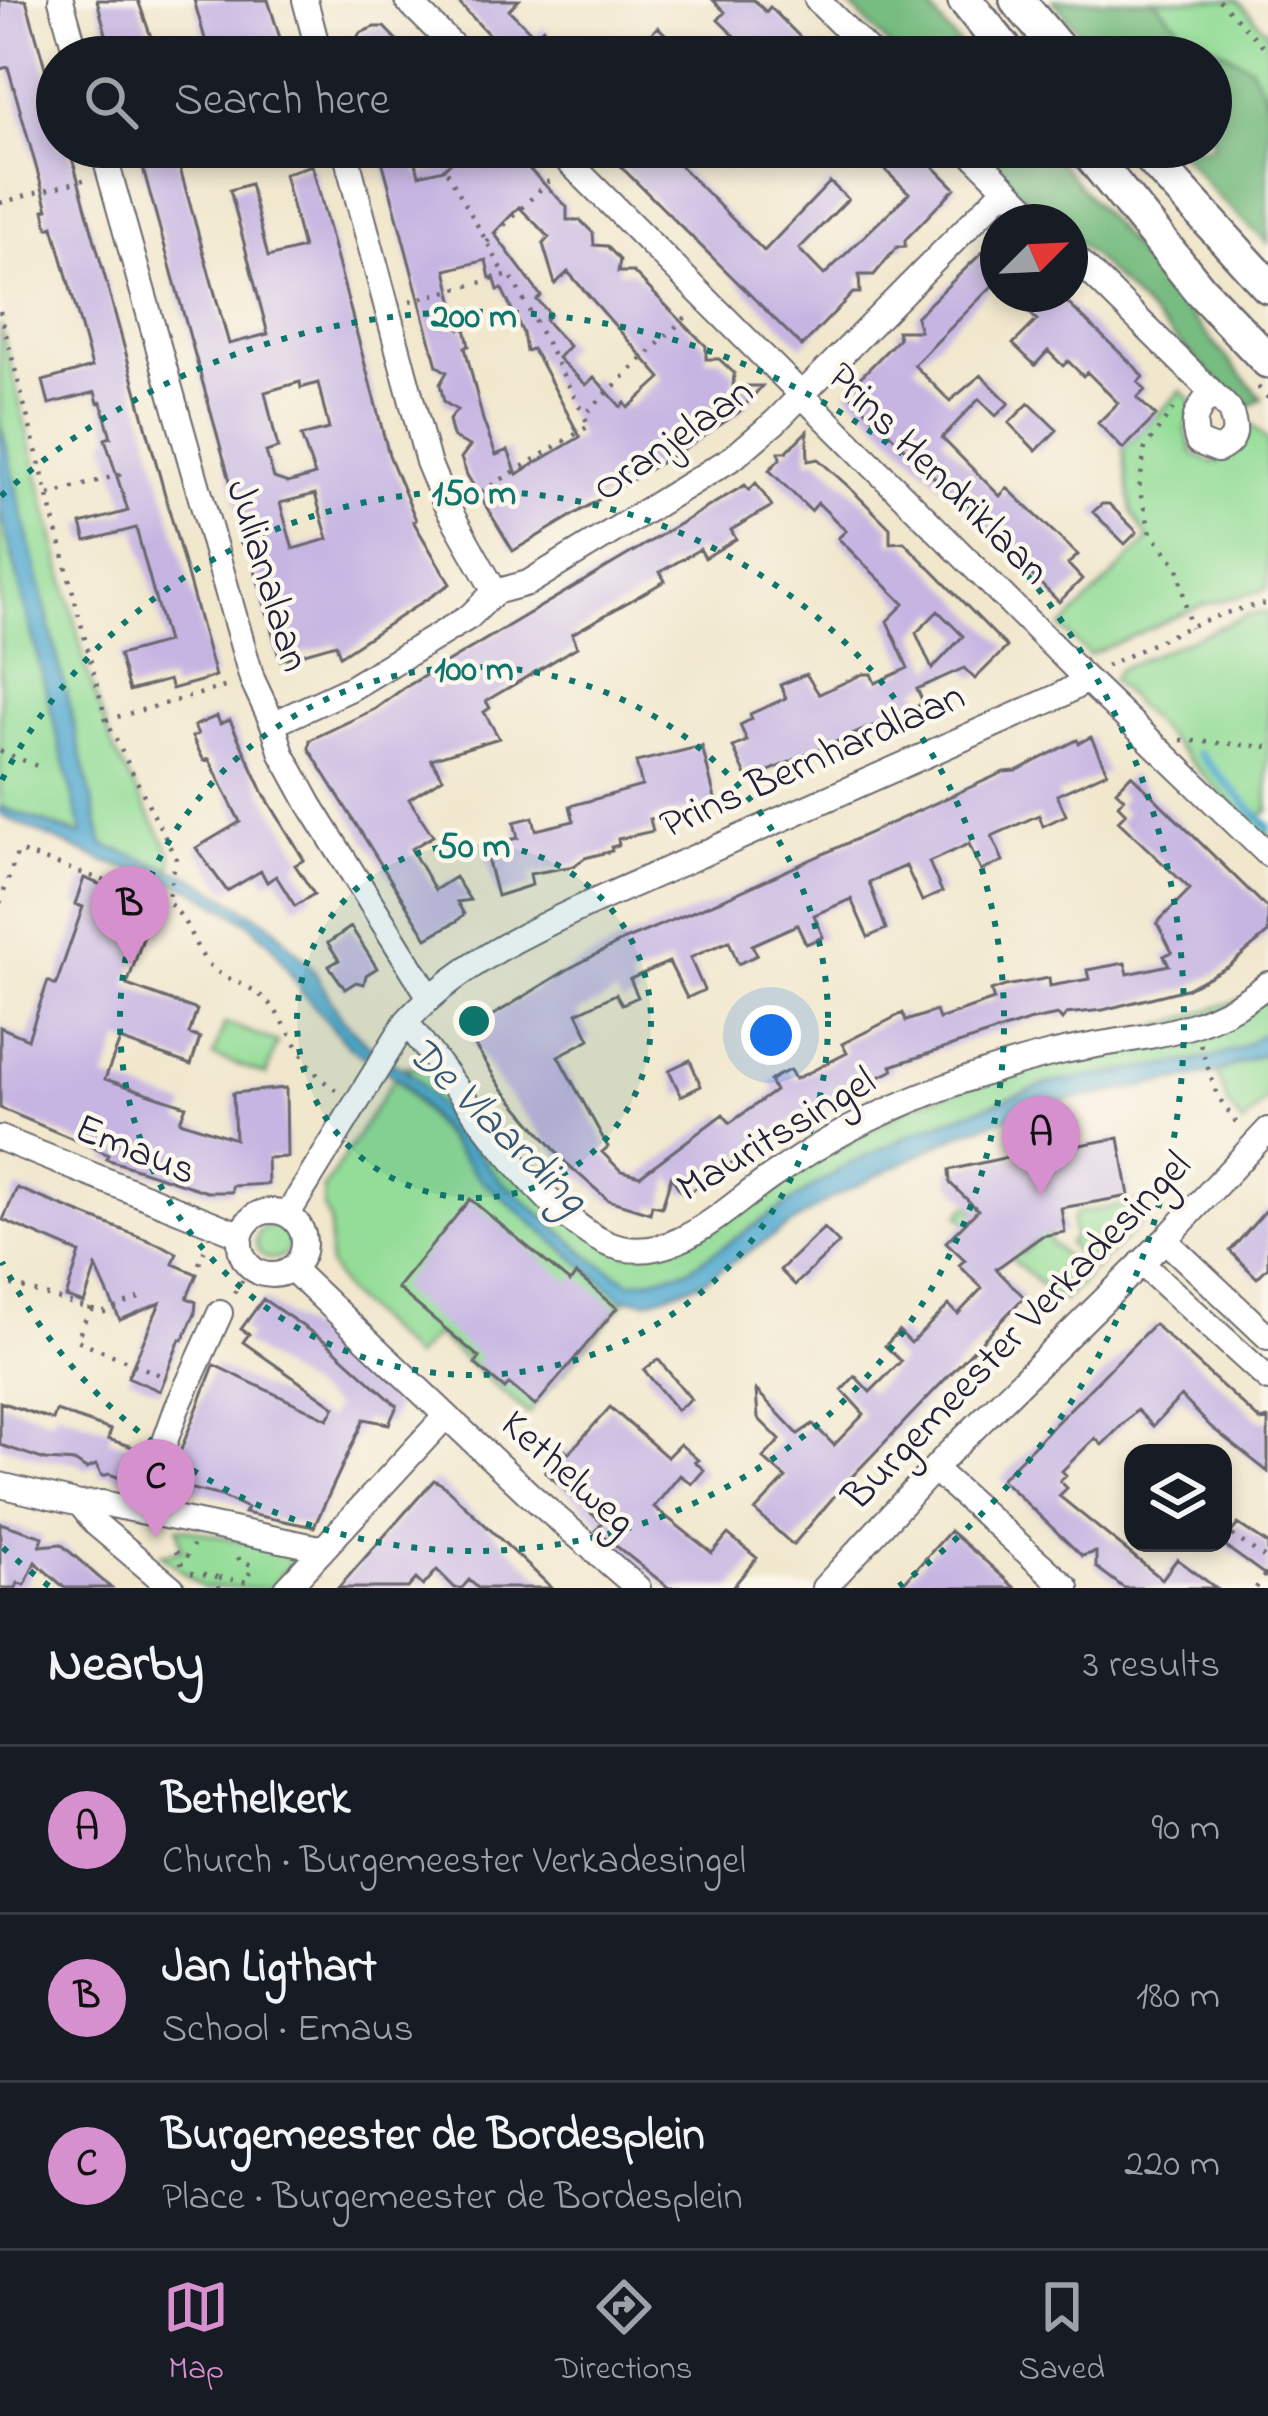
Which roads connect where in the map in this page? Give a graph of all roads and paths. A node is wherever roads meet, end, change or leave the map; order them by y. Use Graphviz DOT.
graph roads {
  1 [pos="61,0"];
  2 [pos="305,0"];
  3 [pos="406,0"];
  4 [pos="817,0"];
  5 [pos="965,0"];
  6 [pos="1017,0"];
  7 [pos="1219,0"];
  8 [pos="71,36"];
  9 [pos="314,36"];
  10 [pos="443,36"];
  11 [pos="853,36"];
  12 [pos="994,36"];
  13 [pos="1047,36"];
  14 [pos="1268,51"];
  15 [pos="108,168"];
  16 [pos="350,168"];
  17 [pos="445,168"];
  18 [pos="549,168"];
  19 [pos="575,168"];
  20 [pos="986,168"];
  21 [pos="1101,168"];
  22 [pos="1160,168"];
  23 [pos="110,173"];
  24 [pos="1006,188"];
  25 [pos="0,203"];
  26 [pos="1022,204"];
  27 [pos="487,242"];
  28 [pos="1088,270"];
  29 [pos="512,278"];
  30 [pos="1268,286"];
  31 [pos="705,298"];
  32 [pos="386,307"];
  33 [pos="0,311"];
  34 [pos="1268,362"];
  35 [pos="1204,386"];
  36 [pos="802,395"];
  37 [pos="584,416"];
  38 [pos="122,474"];
  39 [pos="49,495"];
  40 [pos="449,511"];
  41 [pos="495,592"];
  42 [pos="1268,604"];
  43 [pos="1190,628"];
  44 [pos="252,679"];
  45 [pos="1087,680"];
  46 [pos="106,719"];
  47 [pos="273,724"];
  48 [pos="1157,744"];
  49 [pos="1268,747"];
  50 [pos="0,751"];
  51 [pos="38,766"];
  52 [pos="1268,854"];
  53 [pos="167,902"];
  54 [pos="0,903"];
  55 [pos="1268,984"];
  56 [pos="428,996"];
  57 [pos="400,1032"];
  58 [pos="1198,1039"];
  59 [pos="359,1098"];
  60 [pos="1262,1137"];
  61 [pos="0,1138"];
  62 [pos="288,1214"];
  63 [pos="241,1234"];
  64 [pos="1165,1240"];
  65 [pos="1142,1263"];
  66 [pos="251,1268"];
  67 [pos="292,1269"];
  68 [pos="0,1281"];
  69 [pos="139,1298"];
  70 [pos="90,1308"];
  71 [pos="220,1312"];
  72 [pos="1268,1337"];
  73 [pos="1268,1378"];
  74 [pos="188,1386"];
  75 [pos="445,1417"];
  76 [pos="934,1469"];
  77 [pos="0,1485"];
  78 [pos="80,1504"];
  79 [pos="136,1510"];
  80 [pos="1232,1535"];
  81 [pos="197,1538"];
  82 [pos="116,1540"];
  83 [pos="234,1548"];
  84 [pos="320,1548"];
  85 [pos="176,1551"];
  86 [pos="1268,1560"];
  87 [pos="1268,1570"];
  88 [pos="177,1577"];
  89 [pos="218,1577"];
  90 [pos="219,1588"];
  91 [pos="287,1588"];
  92 [pos="638,1588"];
  93 [pos="824,1588"];
  94 [pos="1067,1588"];
  95 [pos="1256,1588"];
  1 -- 8 [label="street"];
  2 -- 9 [label="street"];
  3 -- 10 [label="street"];
  4 -- 11 [label="street"];
  5 -- 12 [label="main road"];
  6 -- 13 [label="main road"];
  7 -- 14 [label="path"];
  15 -- 23 [label="street, Julianalaan"];
  16 -- 32 [label="street"];
  17 -- 27 [label="path"];
  18 -- 27 [label="path"];
  19 -- 31 [label="street, Prins Hendriklaan"];
  20 -- 24 [label="street"];
  21 -- 34 [label="main road"];
  22 -- 30 [label="main road"];
  23 -- 25 [label="path"];
  23 -- 44 [label="street, Julianalaan"];
  24 -- 26 [label="street"];
  24 -- 36 [label="street, Oranjelaan"];
  27 -- 32 [label="path"];
  28 -- 35 [label="street"];
  29 -- 37 [label="path"];
  31 -- 36 [label="street, Prins Hendriklaan"];
  31 -- 37 [label="path"];
  32 -- 40 [label="street"];
  33 -- 39 [label="path"];
  35 -- 43 [label="path"];
  36 -- 41 [label="street, Oranjelaan"];
  36 -- 45 [label="street, Prins Hendriklaan"];
  37 -- 40 [label="path"];
  38 -- 39 [label="path"];
  39 -- 46 [label="path"];
  40 -- 41 [label="street"];
  41 -- 47 [label="street, Oranjelaan"];
  42 -- 43 [label="path"];
  43 -- 45 [label="path"];
  44 -- 46 [label="path"];
  44 -- 47 [label="street, Julianalaan"];
  45 -- 48 [label="street, Prins Hendriklaan"];
  45 -- 56 [label="street, Prins Bernhardlaan"];
  46 -- 53 [label="path"];
  47 -- 56 [label="street, Julianalaan"];
  48 -- 49 [label="path"];
  48 -- 52 [label="street, Prins Hendriklaan"];
  50 -- 51 [label="path"];
  53 -- 54 [label="path"];
  53 -- 59 [label="path"];
  55 -- 57 [label="street, Mauritssingel"];
  56 -- 57 [label="street, Prins Bernhardlaan"];
  57 -- 59 [label="street, Prins Bernhardlaan"];
  58 -- 60 [label="path"];
  59 -- 62 [label="street, Prins Bernhardlaan"];
  60 -- 64 [label="street, Burgemeester Verkadesingel"];
  61 -- 63 [label="street, Emaus"];
  62 -- 63 [label="street"];
  62 -- 67 [label="street"];
  63 -- 66 [label="street"];
  64 -- 65 [label="street, Burgemeester Verkadesingel"];
  64 -- 72 [label="street"];
  65 -- 73 [label="street"];
  65 -- 76 [label="street, Burgemeester Verkadesingel"];
  66 -- 67 [label="street"];
  66 -- 71 [label="path"];
  67 -- 75 [label="street, Kethelweg"];
  68 -- 70 [label="path"];
  69 -- 70 [label="path"];
  70 -- 74 [label="path"];
  71 -- 74 [label="street"];
  74 -- 79 [label="street"];
  75 -- 84 [label="street"];
  75 -- 92 [label="street, Kethelweg"];
  76 -- 93 [label="street, Burgemeester Verkadesingel"];
  76 -- 94 [label="street"];
  77 -- 78 [label="street"];
  78 -- 79 [label="street"];
  78 -- 82 [label="street"];
  79 -- 82 [label="street"];
  79 -- 84 [label="street"];
  80 -- 86 [label="path"];
  81 -- 88 [label="path"];
  82 -- 88 [label="street"];
  83 -- 89 [label="path"];
  84 -- 91 [label="street"];
  85 -- 88 [label="path"];
  87 -- 95 [label="path"];
  88 -- 89 [label="path"];
  89 -- 90 [label="path"];
}
